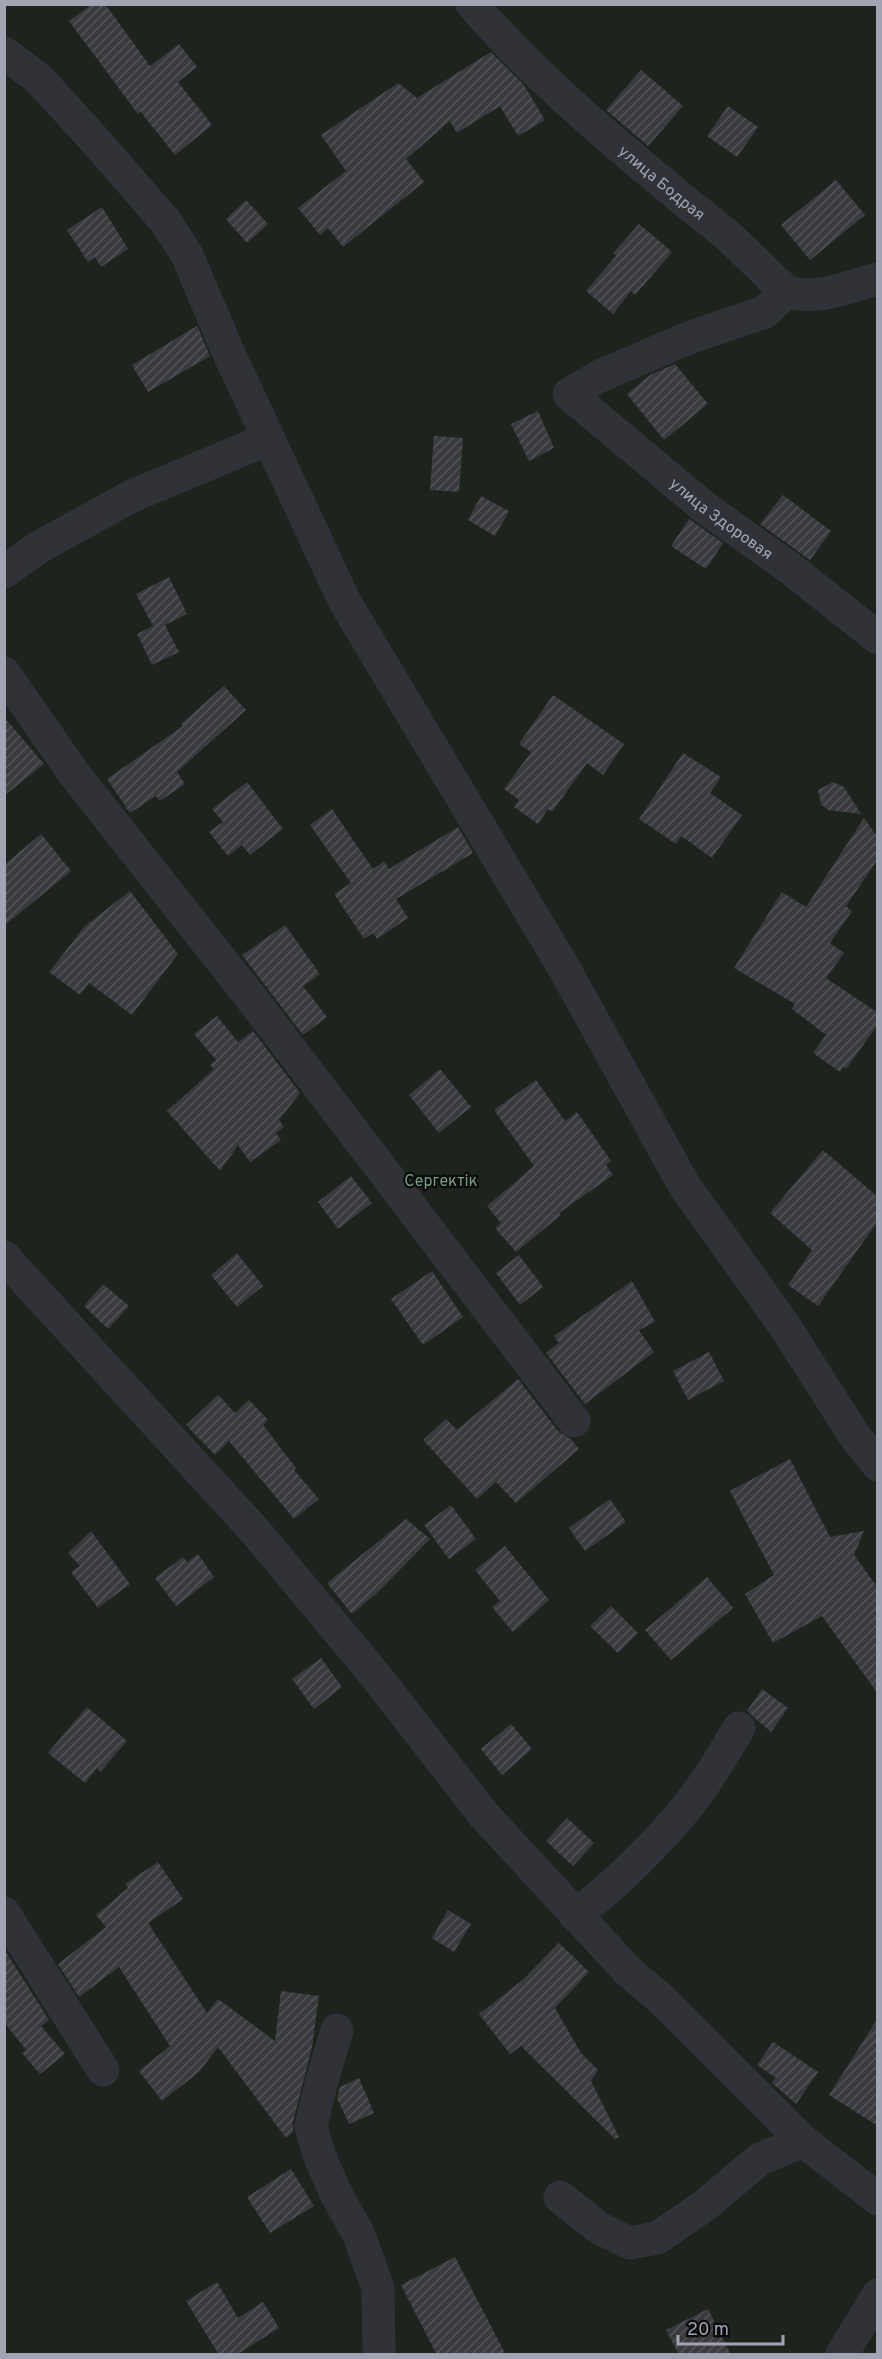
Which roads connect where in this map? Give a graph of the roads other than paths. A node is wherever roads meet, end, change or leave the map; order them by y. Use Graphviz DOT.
graph roads {
  1 [pos="472,4"];
  2 [pos="4,53"];
  3 [pos="878,279"];
  4 [pos="785,292"];
  5 [pos="268,439"];
  6 [pos="4,572"];
  7 [pos="878,638"];
  8 [pos="4,673"];
  9 [pos="4,1257"];
  10 [pos="573,1421"];
  11 [pos="878,1465"];
  12 [pos="739,1728"];
  13 [pos="4,1913"];
  14 [pos="575,1915"];
  15 [pos="337,2030"];
  16 [pos="103,2070"];
  17 [pos="802,2140"];
  18 [pos="876,2192"];
  19 [pos="560,2197"];
  20 [pos="878,2295"];
  21 [pos="379,2355"];
  22 [pos="842,2355"];
  1 -- 4 [label="street, улица Бодрая"];
  2 -- 5 [label="street"];
  3 -- 4 [label="street"];
  4 -- 7 [label="street, улица Здоровая"];
  5 -- 6 [label="street"];
  5 -- 11 [label="street"];
  8 -- 10 [label="street"];
  9 -- 14 [label="street"];
  12 -- 14 [label="street"];
  13 -- 16 [label="street"];
  14 -- 17 [label="street"];
  15 -- 21 [label="street"];
  17 -- 18 [label="street"];
  17 -- 19 [label="street"];
  20 -- 22 [label="street"];
}
